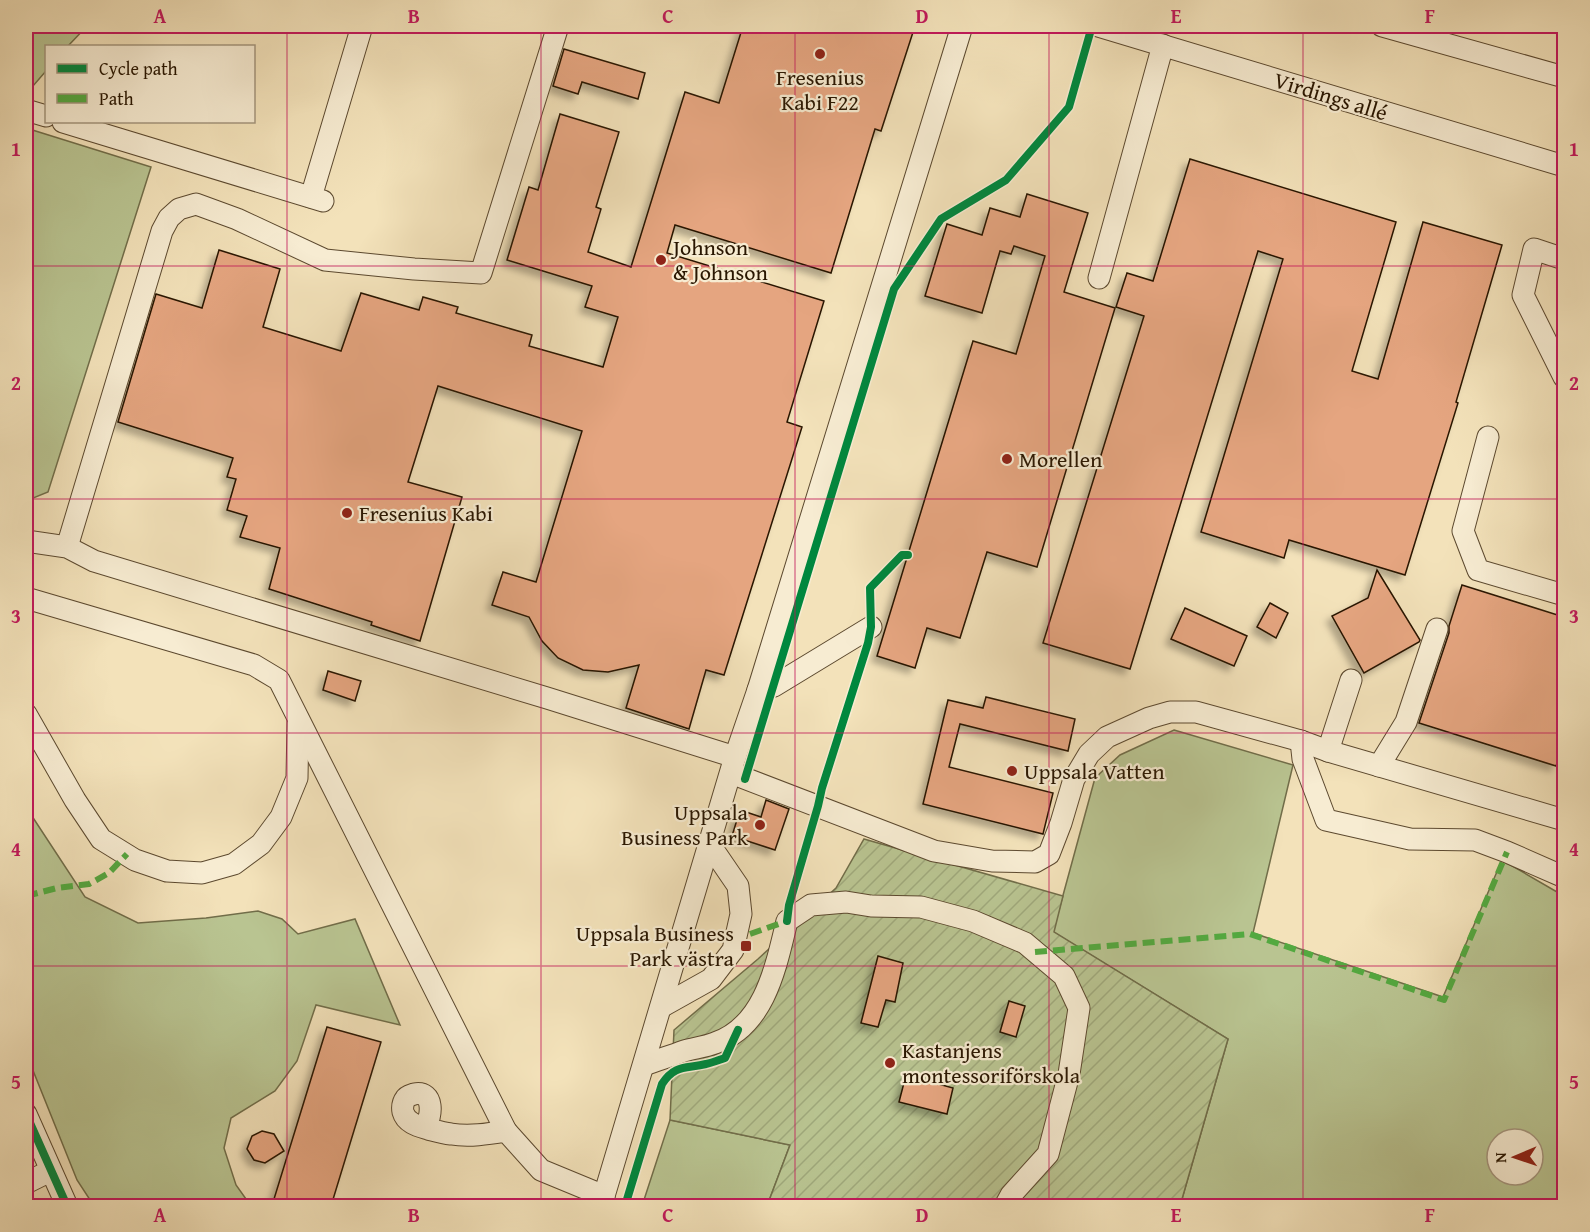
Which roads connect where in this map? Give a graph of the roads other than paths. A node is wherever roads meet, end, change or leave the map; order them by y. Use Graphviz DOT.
graph roads {
  1 [pos="362,26"];
  2 [pos="558,26"];
  3 [pos="962,26"];
  4 [pos="1098,26"];
  5 [pos="1382,26"];
  6 [pos="1163,45"];
  7 [pos="1564,77"];
  8 [pos="26,110"];
  9 [pos="45,116"];
  10 [pos="66,123"];
  11 [pos="1564,166"];
  12 [pos="1564,259"];
  13 [pos="1099,278"];
  14 [pos="1564,377"];
  15 [pos="1488,437"];
  16 [pos="26,541"];
  17 [pos="67,547"];
  18 [pos="1564,595"];
  19 [pos="26,598"];
  20 [pos="871,627"];
  21 [pos="1437,629"];
  22 [pos="1351,681"];
  23 [pos="758,690"];
  24 [pos="26,714"];
  25 [pos="298,719"];
  26 [pos="1301,741"];
  27 [pos="1328,751"];
  28 [pos="733,765"];
  29 [pos="1379,766"];
  30 [pos="1564,820"];
  31 [pos="710,845"];
  32 [pos="1564,878"];
  33 [pos="661,1007"];
  34 [pos="644,1065"];
  35 [pos="26,1114"];
  36 [pos="425,1128"];
  37 [pos="506,1131"];
  38 [pos="50,1171"];
  39 [pos="26,1183"];
  40 [pos="602,1201"];
  41 [pos="67,1206"];
  42 [pos="1005,1206"];
  1 -- 10 [label="street"];
  2 -- 17 [label="street"];
  3 -- 23 [label="street"];
  4 -- 6 [label="street, Virdings allé"];
  5 -- 7 [label="street"];
  6 -- 11 [label="street, Virdings allé"];
  6 -- 13 [label="street"];
  8 -- 9 [label="street"];
  12 -- 14 [label="street"];
  15 -- 18 [label="street"];
  16 -- 17 [label="street"];
  17 -- 28 [label="street"];
  19 -- 25 [label="street"];
  20 -- 23 [label="street"];
  21 -- 29 [label="street"];
  22 -- 27 [label="street"];
  23 -- 28 [label="street"];
  24 -- 25 [label="street"];
  25 -- 37 [label="street"];
  26 -- 27 [label="street"];
  26 -- 28 [label="street"];
  26 -- 32 [label="street"];
  27 -- 29 [label="street"];
  28 -- 31 [label="street"];
  29 -- 30 [label="street"];
  31 -- 33 [label="street"];
  31 -- 33 [label="street"];
  33 -- 34 [label="street"];
  34 -- 40 [label="street"];
  34 -- 42 [label="street"];
  35 -- 38 [label="street"];
  36 -- 37 [label="street"];
  37 -- 40 [label="street"];
  38 -- 39 [label="street"];
  38 -- 41 [label="street"];
}
